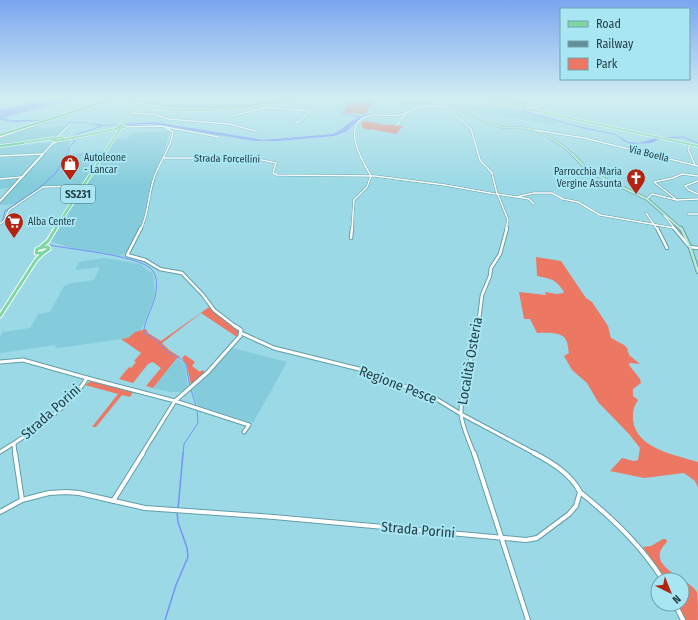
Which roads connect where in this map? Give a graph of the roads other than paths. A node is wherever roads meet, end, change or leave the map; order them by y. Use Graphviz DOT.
graph roads {
  1 [pos="24,127"];
  2 [pos="27,127"];
  3 [pos="30,127"];
  4 [pos="68,127"];
  5 [pos="120,127"];
  6 [pos="128,127"];
  7 [pos="165,127"];
  8 [pos="240,127"];
  9 [pos="355,127"];
  10 [pos="469,127"];
  11 [pos="497,127"];
  12 [pos="611,127"];
  13 [pos="117,129"];
  14 [pos="176,129"];
  15 [pos="529,129"];
  16 [pos="172,131"];
  17 [pos="183,131"];
  18 [pos="256,131"];
  19 [pos="104,133"];
  20 [pos="0,135"];
  21 [pos="62,137"];
  22 [pos="219,137"];
  23 [pos="54,140"];
  24 [pos="23,143"];
  25 [pos="7,145"];
  26 [pos="690,145"];
  27 [pos="0,146"];
  28 [pos="108,146"];
  29 [pos="698,146"];
  30 [pos="43,154"];
  31 [pos="0,156"];
  32 [pos="164,158"];
  33 [pos="695,165"];
  34 [pos="698,166"];
  35 [pos="371,176"];
  36 [pos="698,176"];
  37 [pos="22,177"];
  38 [pos="0,179"];
  39 [pos="698,181"];
  40 [pos="83,186"];
  41 [pos="698,194"];
  42 [pos="497,195"];
  43 [pos="516,196"];
  44 [pos="647,199"];
  45 [pos="698,199"];
  46 [pos="677,200"];
  47 [pos="0,201"];
  48 [pos="534,204"];
  49 [pos="656,207"];
  50 [pos="646,213"];
  51 [pos="688,214"];
  52 [pos="698,214"];
  53 [pos="0,224"];
  54 [pos="654,225"];
  55 [pos="674,228"];
  56 [pos="351,238"];
  57 [pos="48,241"];
  58 [pos="689,246"];
  59 [pos="41,247"];
  60 [pos="47,247"];
  61 [pos="667,248"];
  62 [pos="698,248"];
  63 [pos="44,252"];
  64 [pos="38,253"];
  65 [pos="36,260"];
  66 [pos="698,272"];
  67 [pos="0,316"];
  68 [pos="241,333"];
  69 [pos="0,362"];
  70 [pos="87,378"];
  71 [pos="175,401"];
  72 [pos="461,414"];
  73 [pos="244,432"];
  74 [pos="14,444"];
  75 [pos="0,452"];
  76 [pos="580,492"];
  77 [pos="22,500"];
  78 [pos="113,501"];
  79 [pos="0,512"];
  80 [pos="500,537"];
  81 [pos="658,572"];
  82 [pos="528,620"];
  1 -- 20 [label="highway"];
  2 -- 20 [label="highway"];
  3 -- 20 [label="street"];
  4 -- 21 [label="street"];
  5 -- 13 [label="main road"];
  6 -- 7 [label="street"];
  7 -- 14 [label="street"];
  7 -- 16 [label="street"];
  8 -- 18 [label="street"];
  9 -- 35 [label="street"];
  10 -- 42 [label="street, Località Osteria"];
  11 -- 15 [label="main road"];
  12 -- 26 [label="main road"];
  13 -- 19 [label="main road"];
  13 -- 21 [label="main road"];
  13 -- 28 [label="main road, SS231"];
  14 -- 16 [label="street"];
  14 -- 17 [label="street"];
  15 -- 33 [label="street, Via Boella"];
  15 -- 44 [label="main road"];
  16 -- 17 [label="street"];
  16 -- 32 [label="street"];
  17 -- 22 [label="street"];
  19 -- 21 [label="main road"];
  19 -- 28 [label="main road"];
  21 -- 23 [label="main road"];
  21 -- 23 [label="main road"];
  23 -- 24 [label="main road"];
  23 -- 30 [label="street"];
  24 -- 25 [label="main road"];
  24 -- 27 [label="highway"];
  25 -- 27 [label="highway"];
  26 -- 29 [label="main road"];
  26 -- 33 [label="street"];
  28 -- 40 [label="main road, SS231"];
  30 -- 31 [label="street"];
  30 -- 37 [label="street"];
  32 -- 35 [label="street, Strada Forcellini"];
  32 -- 68 [label="street"];
  33 -- 34 [label="street, Via Boella"];
  35 -- 42 [label="street"];
  35 -- 56 [label="street"];
  36 -- 46 [label="street, Via Boella"];
  37 -- 38 [label="street"];
  37 -- 47 [label="street"];
  39 -- 41 [label="street"];
  40 -- 53 [label="street"];
  40 -- 57 [label="main road, SS231"];
  42 -- 43 [label="street"];
  42 -- 72 [label="street, Località Osteria"];
  43 -- 48 [label="street"];
  43 -- 54 [label="street"];
  44 -- 46 [label="street"];
  44 -- 49 [label="main road"];
  45 -- 46 [label="street"];
  49 -- 55 [label="street"];
  49 -- 58 [label="main road"];
  50 -- 54 [label="street"];
  51 -- 52 [label="street"];
  54 -- 55 [label="street"];
  54 -- 61 [label="street"];
  55 -- 58 [label="street"];
  57 -- 59 [label="main road, SS231"];
  57 -- 60 [label="main road, SS231"];
  58 -- 62 [label="street"];
  58 -- 66 [label="main road"];
  59 -- 60 [label="main road"];
  59 -- 64 [label="main road, SS231"];
  60 -- 63 [label="main road, SS231"];
  63 -- 64 [label="main road"];
  63 -- 65 [label="main road, SS231"];
  64 -- 65 [label="main road, SS231"];
  65 -- 67 [label="main road, SS231"];
  68 -- 71 [label="street"];
  68 -- 72 [label="street, Regione Pesce"];
  69 -- 70 [label="street, Strada Porini"];
  70 -- 71 [label="street, Strada Porini"];
  70 -- 74 [label="street, Strada Porini"];
  71 -- 73 [label="street, Strada Porini"];
  71 -- 78 [label="street"];
  72 -- 76 [label="street, Regione Pesce"];
  72 -- 80 [label="street, Località Osteria"];
  74 -- 75 [label="street, Strada Porini"];
  74 -- 77 [label="street, Strada Porini"];
  76 -- 80 [label="street, Strada Porini"];
  76 -- 81 [label="street"];
  77 -- 78 [label="street, Strada Porini"];
  77 -- 79 [label="street, Strada Porini"];
  78 -- 80 [label="street, Strada Porini"];
  80 -- 82 [label="street, Località Osteria"];
}
